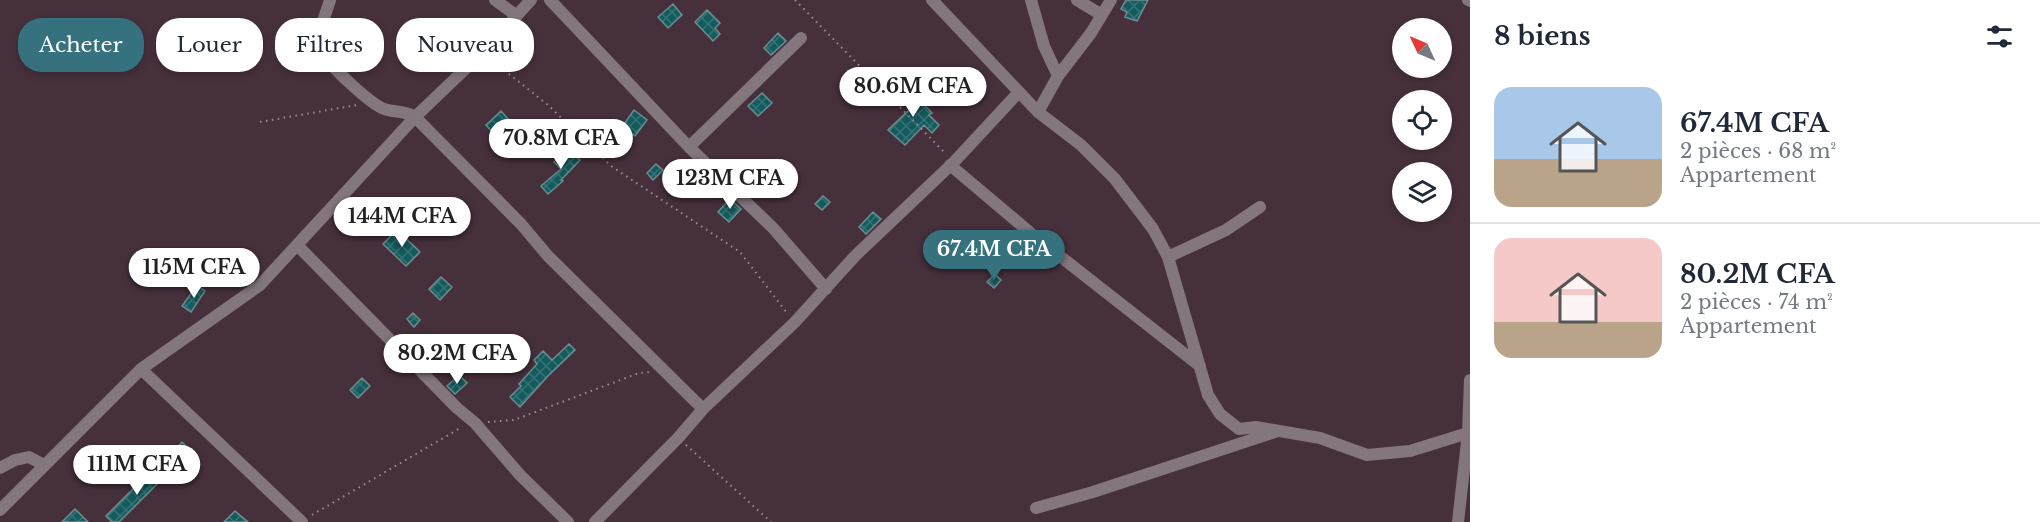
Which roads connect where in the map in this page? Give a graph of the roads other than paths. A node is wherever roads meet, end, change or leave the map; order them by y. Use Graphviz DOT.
graph roads {
  1 [pos="330,0"];
  2 [pos="495,0"];
  3 [pos="531,0"];
  4 [pos="550,0"];
  5 [pos="932,0"];
  6 [pos="1032,0"];
  7 [pos="1077,0"];
  8 [pos="1111,0"];
  9 [pos="1101,15"];
  10 [pos="517,16"];
  11 [pos="801,38"];
  12 [pos="1058,76"];
  13 [pos="1018,93"];
  14 [pos="1038,112"];
  15 [pos="415,117"];
  16 [pos="690,147"];
  17 [pos="952,164"];
  18 [pos="1260,207"];
  19 [pos="297,245"];
  20 [pos="1168,257"];
  21 [pos="826,288"];
  22 [pos="1201,367"];
  23 [pos="141,369"];
  24 [pos="1470,380"];
  25 [pos="703,409"];
  26 [pos="1279,430"];
  27 [pos="1468,433"];
  28 [pos="44,465"];
  29 [pos="0,468"];
  30 [pos="1036,508"];
  31 [pos="0,510"];
  32 [pos="301,522"];
  33 [pos="568,522"];
  34 [pos="595,522"];
  35 [pos="1458,522"];
  1 -- 15 [label="street"];
  2 -- 10 [label="street"];
  3 -- 10 [label="street"];
  4 -- 16 [label="street"];
  5 -- 13 [label="street"];
  6 -- 12 [label="street"];
  7 -- 9 [label="street"];
  8 -- 9 [label="street"];
  9 -- 12 [label="street"];
  10 -- 15 [label="street"];
  11 -- 16 [label="street"];
  12 -- 14 [label="street"];
  13 -- 14 [label="street"];
  13 -- 17 [label="street"];
  14 -- 20 [label="street"];
  15 -- 19 [label="street"];
  15 -- 25 [label="street"];
  16 -- 21 [label="street"];
  17 -- 21 [label="street"];
  17 -- 22 [label="street"];
  18 -- 20 [label="street"];
  19 -- 23 [label="street"];
  19 -- 33 [label="street"];
  20 -- 22 [label="street"];
  21 -- 25 [label="street"];
  22 -- 26 [label="street"];
  23 -- 28 [label="street"];
  23 -- 32 [label="street"];
  24 -- 27 [label="street"];
  25 -- 34 [label="street"];
  26 -- 27 [label="street"];
  26 -- 30 [label="street"];
  27 -- 35 [label="street"];
  28 -- 29 [label="street"];
  28 -- 31 [label="street"];
}
